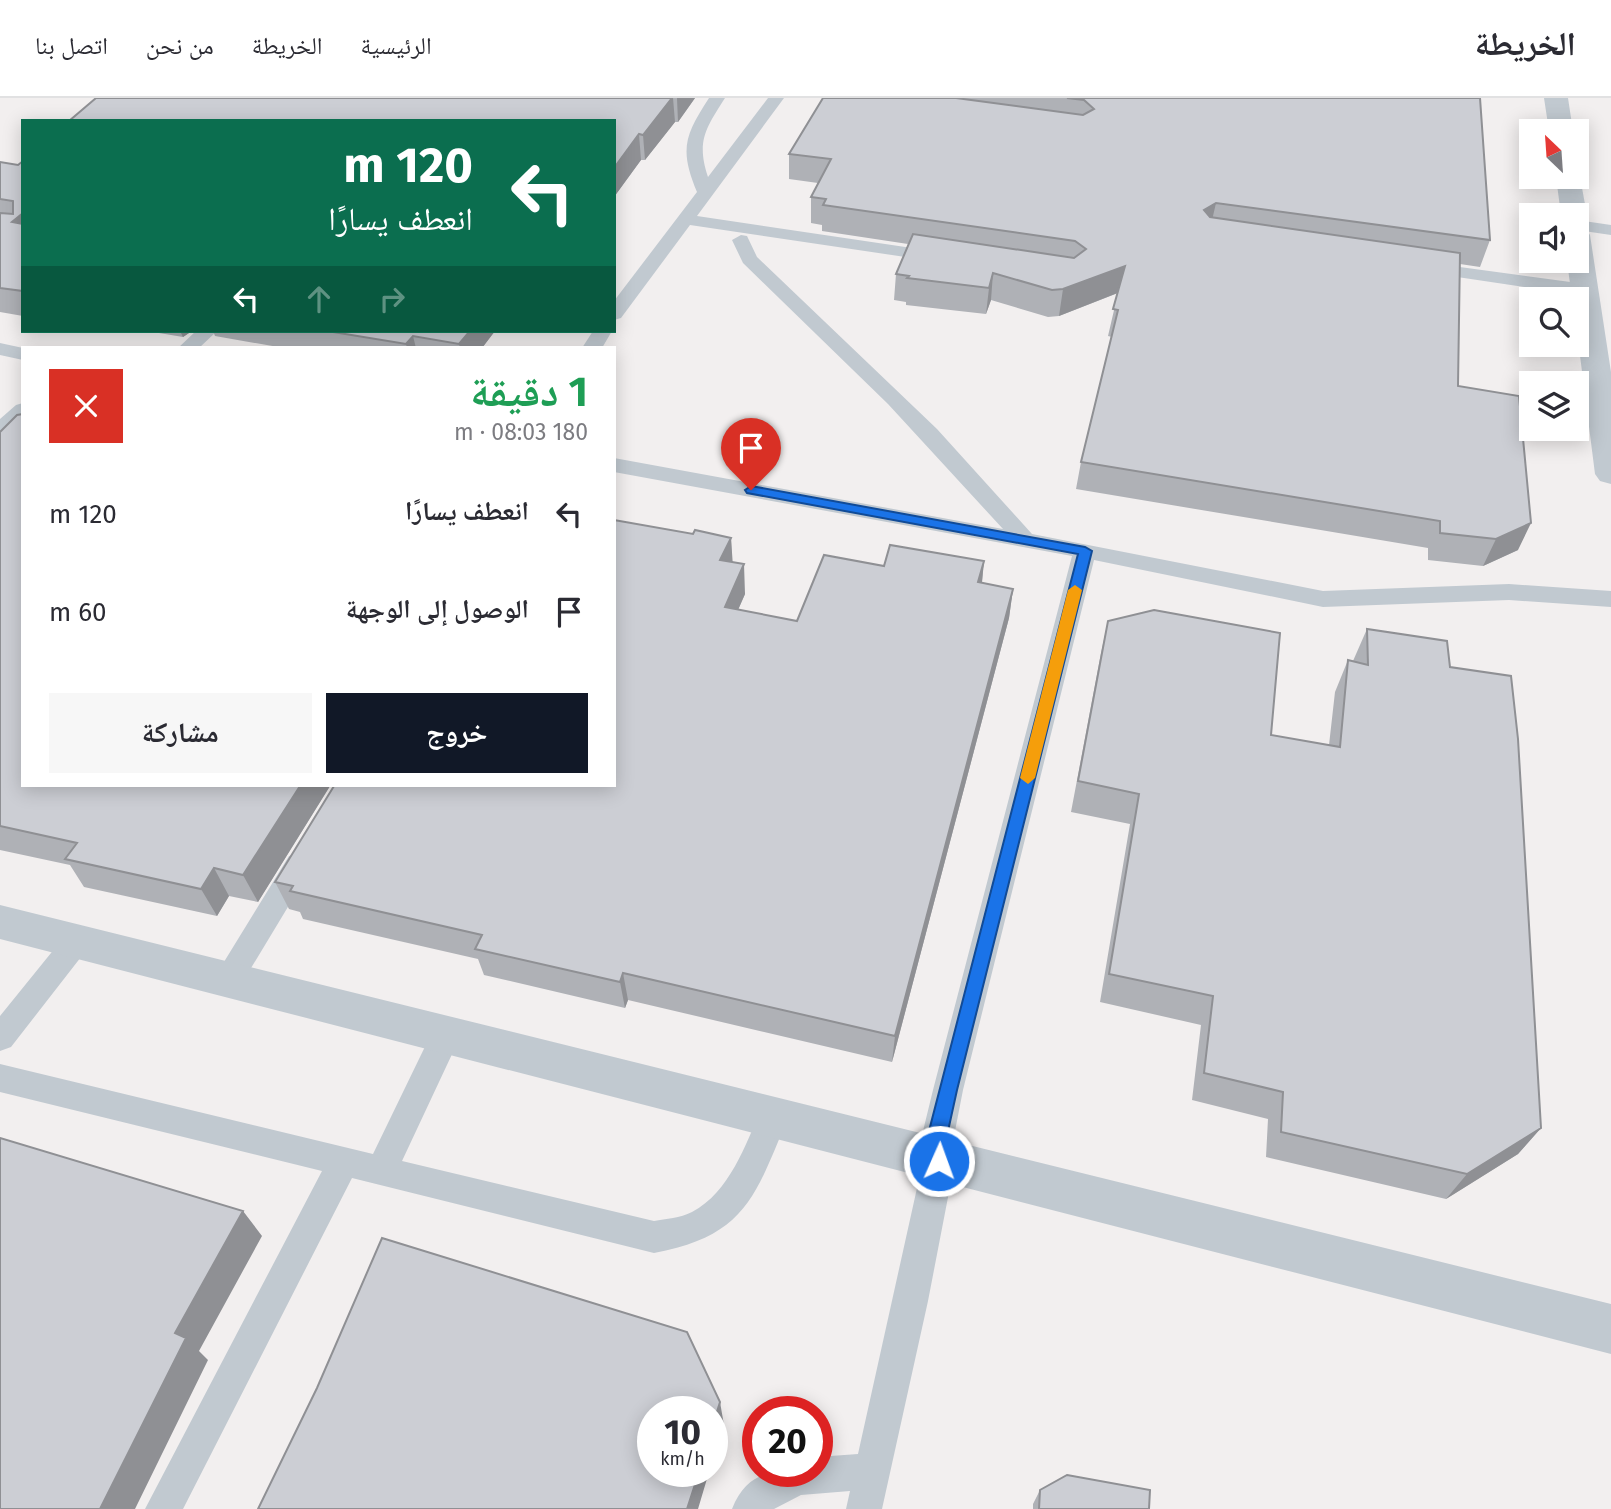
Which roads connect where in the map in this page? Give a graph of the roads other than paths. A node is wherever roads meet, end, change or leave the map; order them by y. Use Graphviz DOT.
graph roads {
  1 [pos="716,98"];
  2 [pos="776,98"];
  3 [pos="1556,98"];
  4 [pos="1559,119"];
  5 [pos="705,191"];
  6 [pos="684,219"];
  7 [pos="1589,227"];
  8 [pos="1611,230"];
  9 [pos="741,240"];
  10 [pos="960,260"];
  11 [pos="1404,265"];
  12 [pos="1563,287"];
  13 [pos="1589,300"];
  14 [pos="616,309"];
  15 [pos="1601,329"];
  16 [pos="204,333"];
  17 [pos="190,346"];
  18 [pos="0,349"];
  19 [pos="21,354"];
  20 [pos="21,411"];
  21 [pos="0,430"];
  22 [pos="616,465"];
  23 [pos="1611,474"];
  24 [pos="1026,541"];
  25 [pos="1085,551"];
  26 [pos="1611,599"];
  27 [pos="312,843"];
  28 [pos="0,922"];
  29 [pos="78,940"];
  30 [pos="229,979"];
  31 [pos="446,1035"];
  32 [pos="0,1038"];
  33 [pos="0,1078"];
  34 [pos="773,1118"];
  35 [pos="939,1161"];
  36 [pos="343,1163"];
  37 [pos="380,1172"];
  38 [pos="1611,1329"];
  39 [pos="872,1471"];
  40 [pos="163,1509"];
  41 [pos="750,1509"];
  42 [pos="864,1509"];
  1 -- 5 [label="lane"];
  2 -- 5 [label="lane"];
  3 -- 4 [label="street"];
  5 -- 6 [label="lane"];
  6 -- 10 [label="lane"];
  6 -- 14 [label="lane"];
  7 -- 8 [label="lane"];
  9 -- 24 [label="lane"];
  11 -- 12 [label="lane"];
  13 -- 15 [label="street"];
  15 -- 23 [label="street"];
  16 -- 17 [label="lane"];
  18 -- 19 [label="lane"];
  20 -- 21 [label="lane"];
  22 -- 24 [label="lane"];
  24 -- 25 [label="lane"];
  25 -- 26 [label="lane"];
  25 -- 35 [label="lane"];
  27 -- 30 [label="lane"];
  28 -- 29 [label="street"];
  29 -- 30 [label="street"];
  29 -- 32 [label="lane"];
  30 -- 31 [label="street"];
  31 -- 34 [label="street"];
  31 -- 37 [label="lane"];
  33 -- 36 [label="lane"];
  34 -- 35 [label="street"];
  34 -- 37 [label="lane"];
  35 -- 38 [label="street"];
  35 -- 39 [label="lane"];
  36 -- 37 [label="lane"];
  36 -- 40 [label="lane"];
  39 -- 41 [label="lane"];
  39 -- 42 [label="lane"];
}
